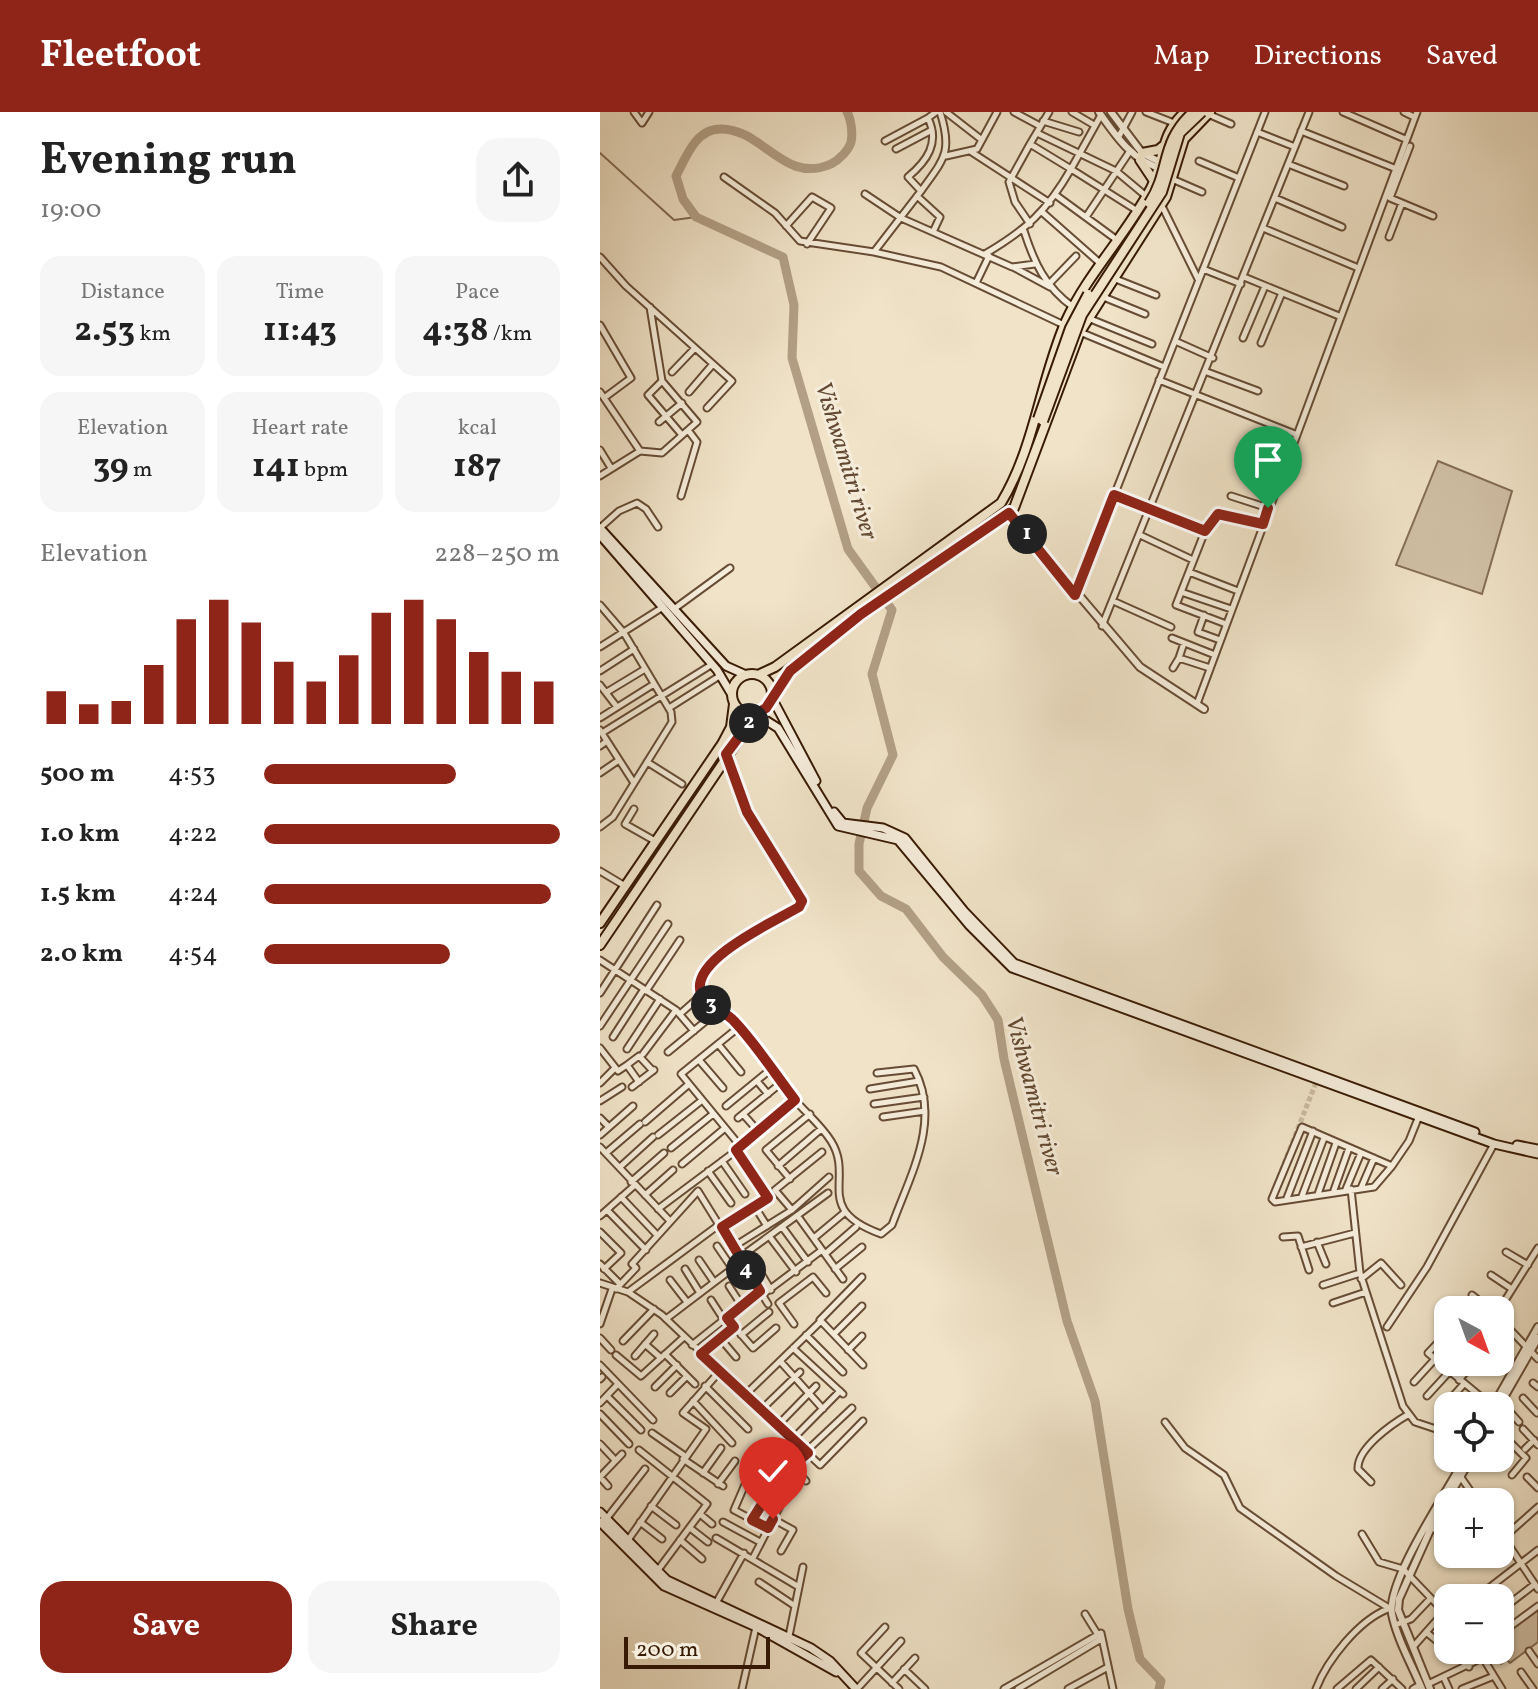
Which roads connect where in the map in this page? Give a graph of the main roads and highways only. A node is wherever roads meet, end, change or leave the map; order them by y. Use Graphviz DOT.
graph roads {
  1 [pos="1185,112"];
  2 [pos="1193,112"];
  3 [pos="1207,113"];
  4 [pos="1163,145"];
  5 [pos="1154,181"];
  6 [pos="1041,420"];
  7 [pos="1036,435"];
  8 [pos="1001,503"];
  9 [pos="1009,513"];
  10 [pos="600,528"];
  11 [pos="602,540"];
  12 [pos="907,577"];
  13 [pos="669,607"];
  14 [pos="858,610"];
  15 [pos="687,629"];
  16 [pos="746,675"];
  17 [pos="758,675"];
  18 [pos="772,698"];
  19 [pos="733,700"];
  20 [pos="756,714"];
  21 [pos="843,826"];
  22 [pos="600,923"];
  23 [pos="600,945"];
  24 [pos="1538,1152"];
  25 [pos="602,1518"];
  26 [pos="654,1574"];
  27 [pos="715,1606"];
  28 [pos="844,1677"];
  29 [pos="856,1689"];
  1 -- 4 [label="main road"];
  2 -- 6 [label="main road, bridge"];
  3 -- 6 [label="main road, bridge"];
  3 -- 7 [label="main road"];
  4 -- 5 [label="main road"];
  4 -- 5 [label="main road"];
  5 -- 7 [label="main road"];
  6 -- 7 [label="main road"];
  7 -- 8 [label="main road"];
  7 -- 9 [label="main road"];
  8 -- 9 [label="main road"];
  8 -- 12 [label="main road"];
  9 -- 12 [label="main road"];
  10 -- 13 [label="main road"];
  11 -- 13 [label="main road"];
  12 -- 14 [label="main road"];
  13 -- 15 [label="main road"];
  14 -- 17 [label="main road"];
  14 -- 18 [label="main road"];
  15 -- 16 [label="main road"];
  15 -- 19 [label="main road"];
  16 -- 17 [label="main road"];
  16 -- 19 [label="main road"];
  17 -- 18 [label="main road"];
  18 -- 20 [label="main road"];
  18 -- 21 [label="main road"];
  19 -- 20 [label="main road"];
  19 -- 22 [label="main road"];
  20 -- 21 [label="main road"];
  20 -- 23 [label="main road"];
  21 -- 24 [label="main road"];
  25 -- 26 [label="main road"];
  25 -- 26 [label="main road"];
  26 -- 27 [label="main road"];
  27 -- 28 [label="main road"];
  27 -- 28 [label="main road"];
  28 -- 29 [label="main road"];
}
